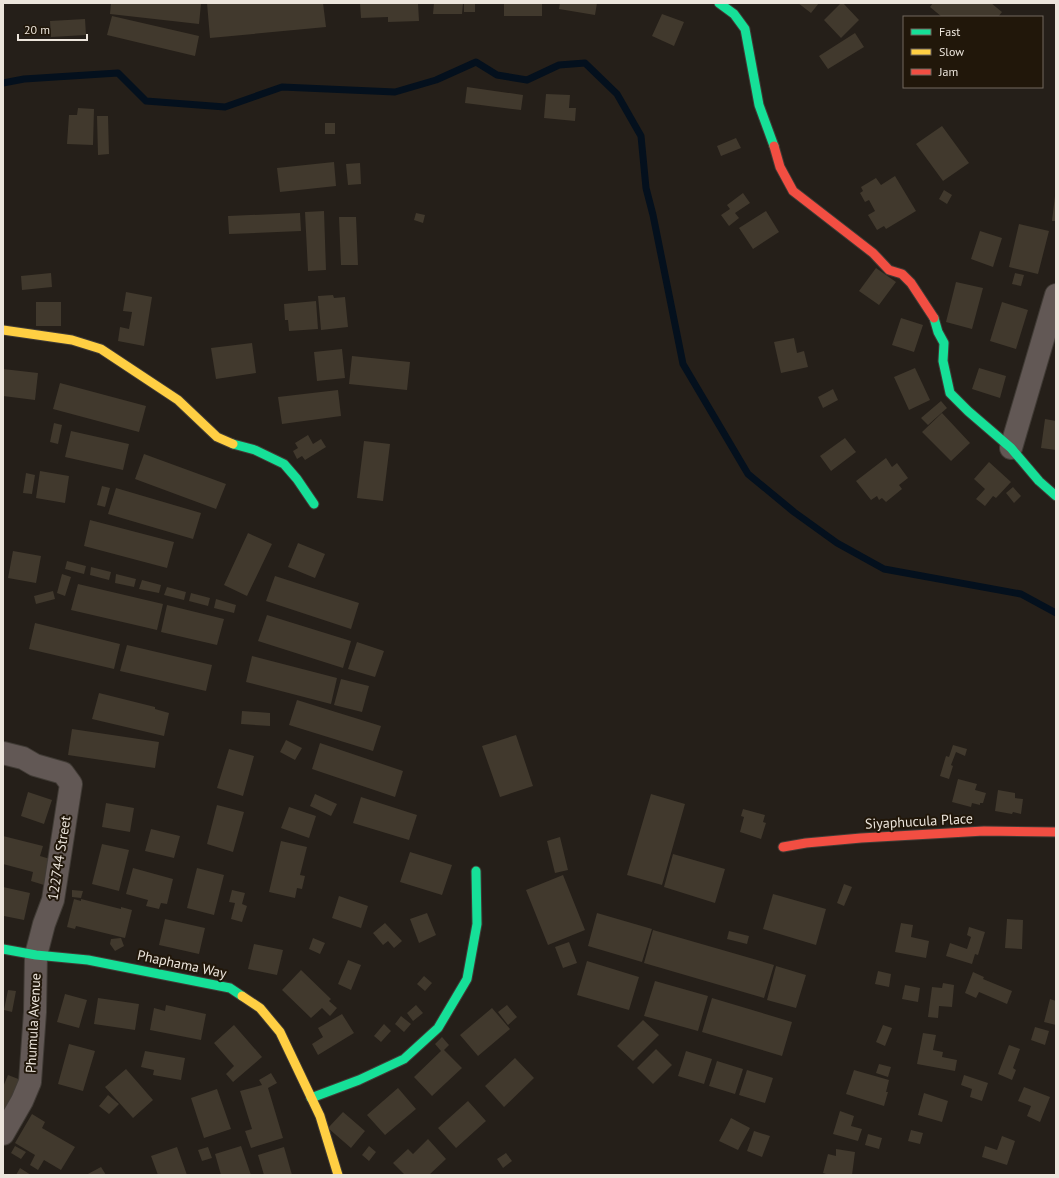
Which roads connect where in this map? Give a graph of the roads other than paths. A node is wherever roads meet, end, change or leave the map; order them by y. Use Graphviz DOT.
graph roads {
  1 [pos="719,3"];
  2 [pos="1056,295"];
  3 [pos="3,330"];
  4 [pos="1011,448"];
  5 [pos="1056,496"];
  6 [pos="314,504"];
  7 [pos="3,753"];
  8 [pos="1056,832"];
  9 [pos="783,847"];
  10 [pos="476,871"];
  11 [pos="3,949"];
  12 [pos="36,954"];
  13 [pos="311,1098"];
  14 [pos="3,1134"];
  15 [pos="338,1175"];
  1 -- 4 [label="street"];
  2 -- 4 [label="street"];
  3 -- 6 [label="street"];
  4 -- 5 [label="street"];
  7 -- 12 [label="street, 122744 Street"];
  8 -- 9 [label="street, Siyaphucula Place"];
  10 -- 13 [label="street"];
  11 -- 12 [label="street, Phaphama Way"];
  12 -- 13 [label="street, Phaphama Way"];
  12 -- 14 [label="street, Phumula Avenue"];
  13 -- 15 [label="street, Phaphama Way"];
}
